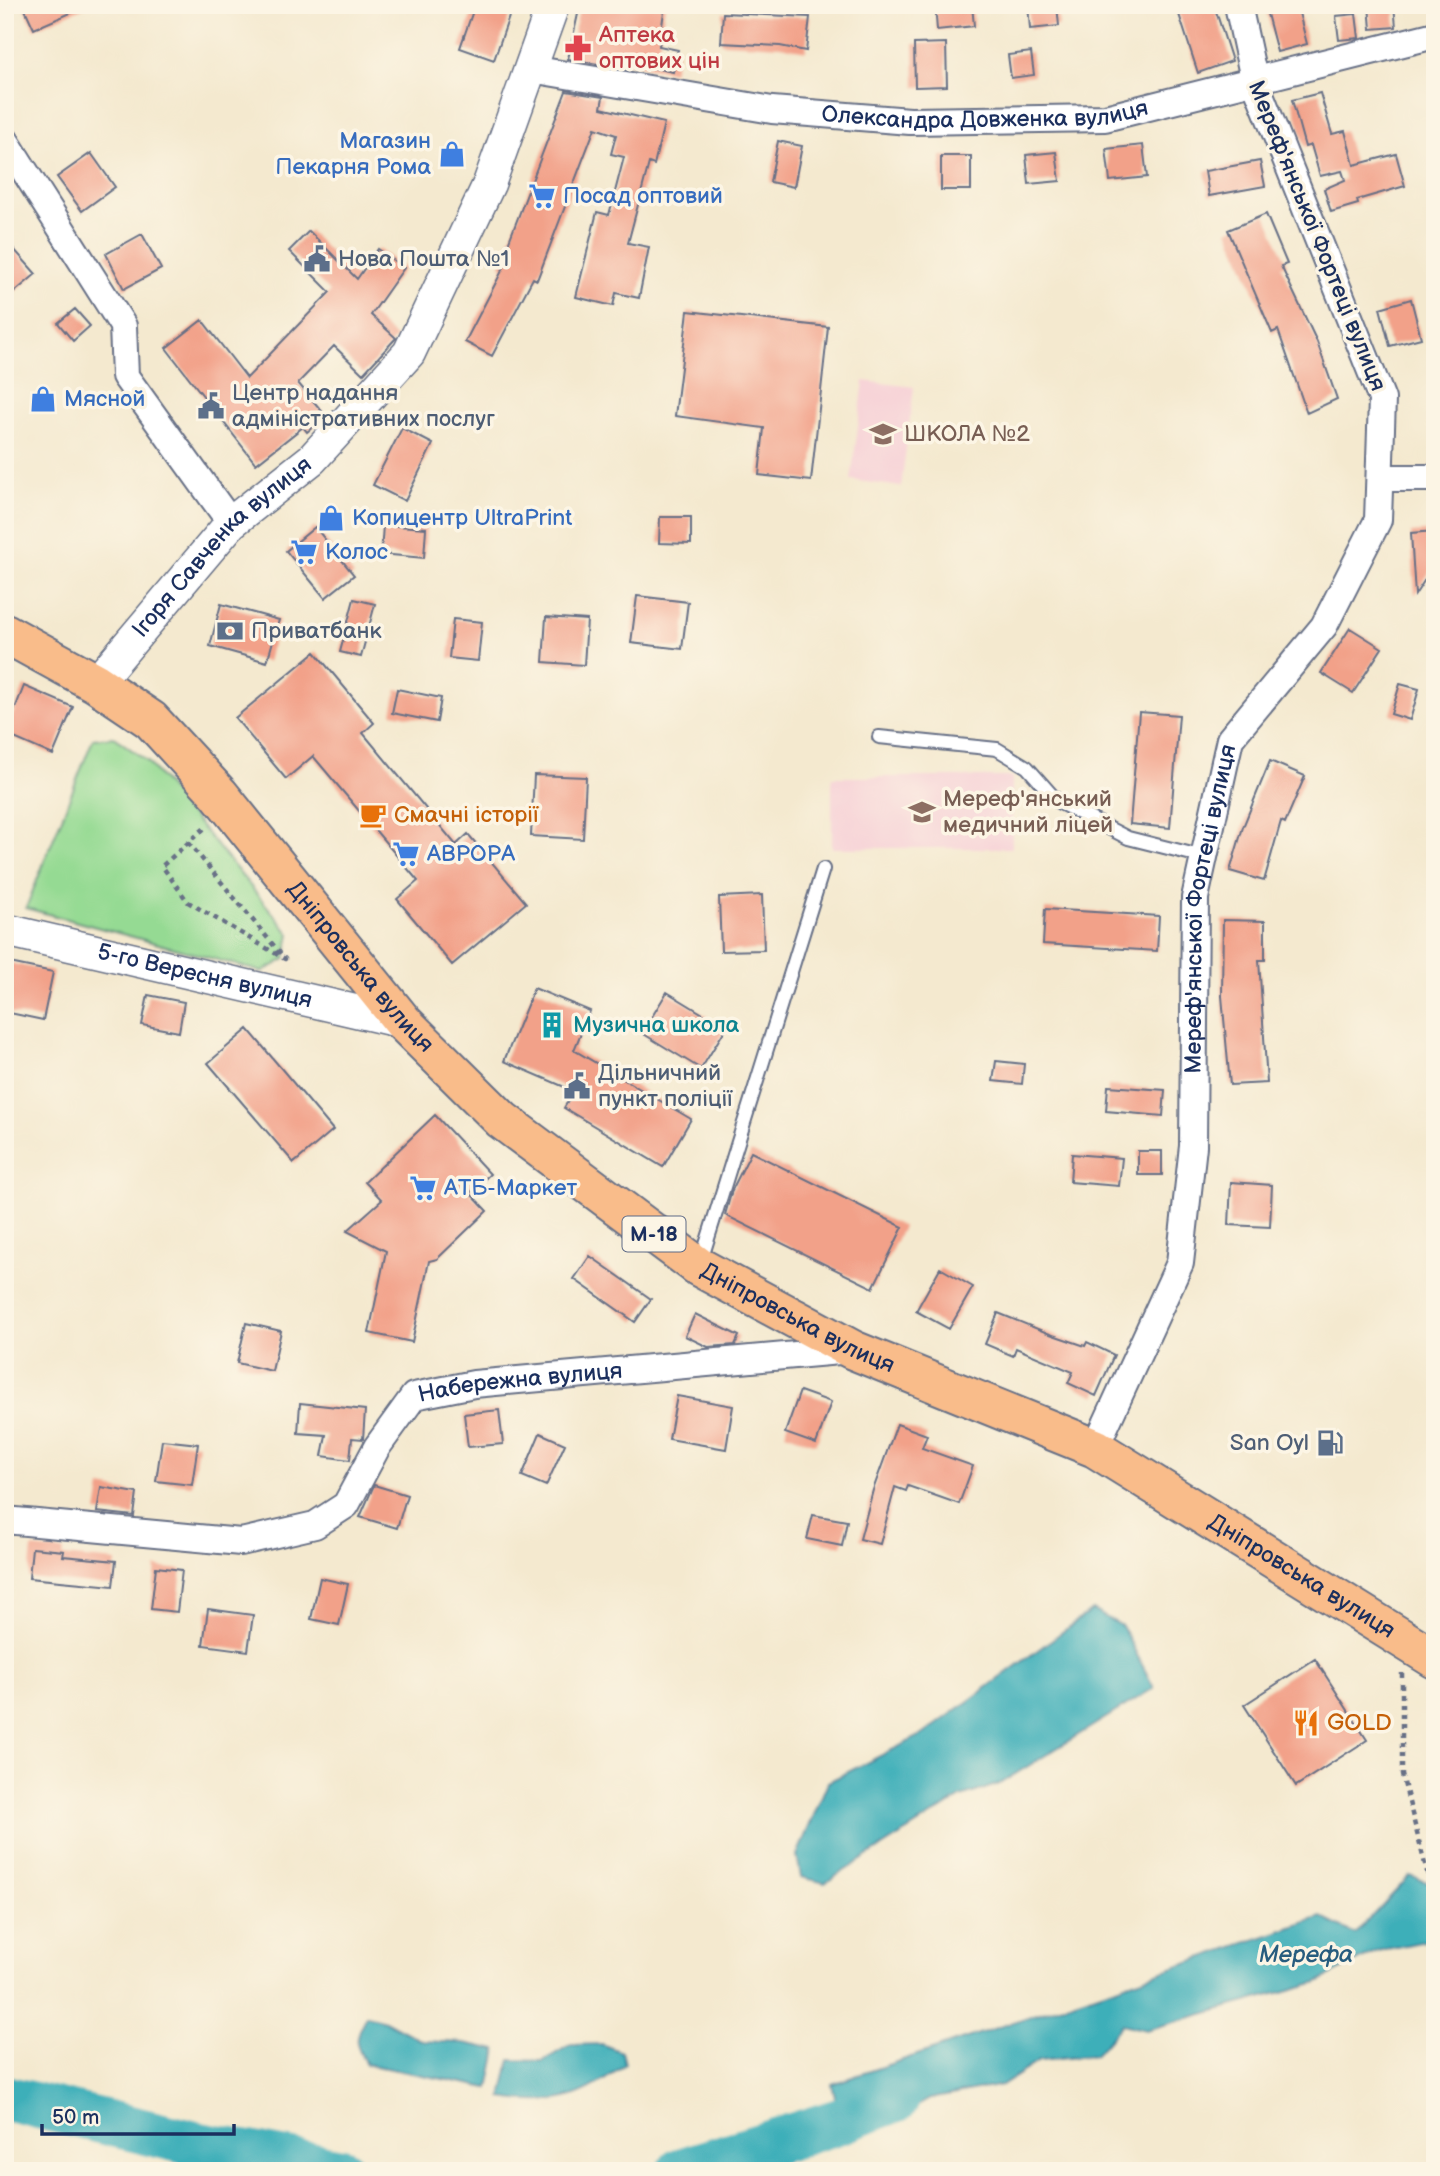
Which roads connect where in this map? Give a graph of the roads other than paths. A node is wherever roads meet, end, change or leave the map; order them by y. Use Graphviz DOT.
graph roads {
  1 [pos="553,5"];
  2 [pos="1238,5"];
  3 [pos="1435,35"];
  4 [pos="531,69"];
  5 [pos="1254,79"];
  6 [pos="5,140"];
  7 [pos="1380,478"];
  8 [pos="1435,478"];
  9 [pos="231,523"];
  10 [pos="5,633"];
  11 [pos="96,684"];
  12 [pos="879,737"];
  13 [pos="1204,857"];
  14 [pos="823,869"];
  15 [pos="5,930"];
  16 [pos="403,1022"];
  17 [pos="699,1267"];
  18 [pos="853,1350"];
  19 [pos="1095,1448"];
  20 [pos="5,1520"];
  21 [pos="1435,1659"];
  1 -- 4 [label="street, Ігоря Савченка вулиця"];
  2 -- 5 [label="street, Мереф'янської Фортеці вулиця"];
  3 -- 5 [label="street, Олександра Довженка вулиця"];
  4 -- 5 [label="street, Олександра Довженка вулиця"];
  4 -- 9 [label="street, Ігоря Савченка вулиця"];
  5 -- 7 [label="street, Мереф'янської Фортеці вулиця"];
  6 -- 9 [label="street"];
  7 -- 8 [label="street"];
  7 -- 13 [label="street, Мереф'янської Фортеці вулиця"];
  9 -- 11 [label="street, Ігоря Савченка вулиця"];
  10 -- 11 [label="highway, Дніпровська вулиця / М-18"];
  11 -- 16 [label="highway, Дніпровська вулиця / М-18"];
  12 -- 13 [label="lane"];
  13 -- 19 [label="street, Мереф'янської Фортеці вулиця"];
  14 -- 17 [label="lane"];
  15 -- 16 [label="street, 5-го Вересня вулиця"];
  16 -- 17 [label="highway, Дніпровська вулиця / М-18"];
  17 -- 18 [label="highway, Дніпровська вулиця / М-18"];
  18 -- 19 [label="highway, Дніпровська вулиця / М-18"];
  18 -- 20 [label="street, Набережна вулиця"];
  19 -- 21 [label="highway, Дніпровська вулиця / М-18"];
}
